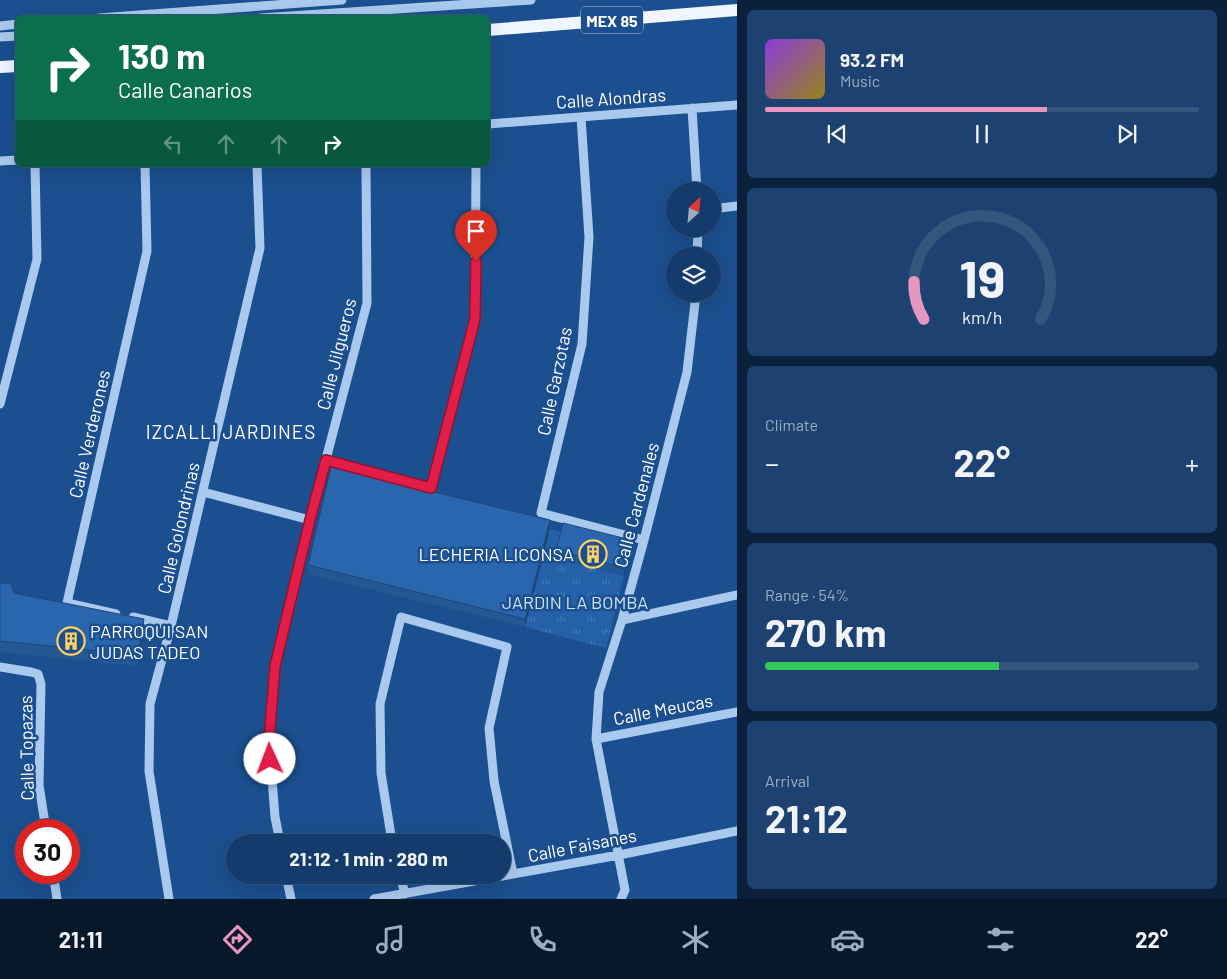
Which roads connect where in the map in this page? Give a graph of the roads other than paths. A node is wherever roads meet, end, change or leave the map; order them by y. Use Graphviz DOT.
graph roads {
  1 [pos="342,0"];
  2 [pos="531,0"];
  3 [pos="737,10"];
  4 [pos="140,15"];
  5 [pos="305,15"];
  6 [pos="15,24"];
  7 [pos="0,26"];
  8 [pos="490,30"];
  9 [pos="15,36"];
  10 [pos="0,37"];
  11 [pos="15,66"];
  12 [pos="0,67"];
  13 [pos="737,105"];
  14 [pos="692,108"];
  15 [pos="581,117"];
  16 [pos="490,124"];
  17 [pos="15,160"];
  18 [pos="0,161"];
  19 [pos="34,167"];
  20 [pos="145,167"];
  21 [pos="257,167"];
  22 [pos="366,167"];
  23 [pos="476,167"];
  24 [pos="696,182"];
  25 [pos="737,206"];
  26 [pos="721,208"];
  27 [pos="695,302"];
  28 [pos="0,404"];
  29 [pos="326,460"];
  30 [pos="203,492"];
  31 [pos="310,520"];
  32 [pos="644,540"];
  33 [pos="737,595"];
  34 [pos="622,620"];
  35 [pos="172,626"];
  36 [pos="0,667"];
  37 [pos="737,712"];
  38 [pos="596,738"];
  39 [pos="44,819"];
  40 [pos="737,831"];
  41 [pos="278,834"];
  42 [pos="391,834"];
  43 [pos="505,834"];
  44 [pos="619,855"];
  45 [pos="511,864"];
  46 [pos="513,874"];
  47 [pos="55,884"];
  48 [pos="288,884"];
  49 [pos="402,884"];
  50 [pos="405,894"];
  51 [pos="623,895"];
  52 [pos="57,899"];
  53 [pos="169,899"];
  54 [pos="291,899"];
  55 [pos="374,899"];
  1 -- 4 [label="street"];
  2 -- 5 [label="street"];
  3 -- 8 [label="main road, MEX 85"];
  6 -- 7 [label="street"];
  9 -- 10 [label="street"];
  11 -- 12 [label="main road"];
  13 -- 14 [label="street, Calle Alondras"];
  14 -- 15 [label="street, Calle Alondras"];
  14 -- 24 [label="street"];
  15 -- 16 [label="street, Calle Alondras"];
  15 -- 32 [label="street, Calle Garzotas"];
  17 -- 18 [label="street"];
  19 -- 28 [label="street"];
  20 -- 35 [label="street, Calle Verderones"];
  21 -- 30 [label="street, Calle Golondrinas"];
  22 -- 29 [label="street, Calle Jilgueros"];
  23 -- 29 [label="street"];
  25 -- 26 [label="street"];
  27 -- 32 [label="street, Calle Cardenales"];
  29 -- 31 [label="street, Calle Jilgueros"];
  30 -- 31 [label="street"];
  30 -- 35 [label="street, Calle Golondrinas"];
  31 -- 41 [label="street, Calle Jilgueros"];
  32 -- 34 [label="street, Calle Cardenales"];
  33 -- 34 [label="street"];
  34 -- 38 [label="street, Calle Cardenales"];
  35 -- 53 [label="street, Calle Golondrinas"];
  36 -- 39 [label="street, Calle Topazas"];
  37 -- 38 [label="street, Calle Meucas"];
  38 -- 44 [label="street, Calle Cardenales"];
  40 -- 44 [label="street, Calle Faisanes"];
  42 -- 43 [label="street"];
  44 -- 46 [label="street, Calle Faisanes"];
  44 -- 51 [label="street, Calle Cardenales"];
  45 -- 46 [label="street"];
  46 -- 50 [label="street, Calle Faisanes"];
  47 -- 52 [label="street"];
  48 -- 54 [label="street"];
  49 -- 50 [label="street"];
  50 -- 55 [label="street, Calle Faisanes"];
}
